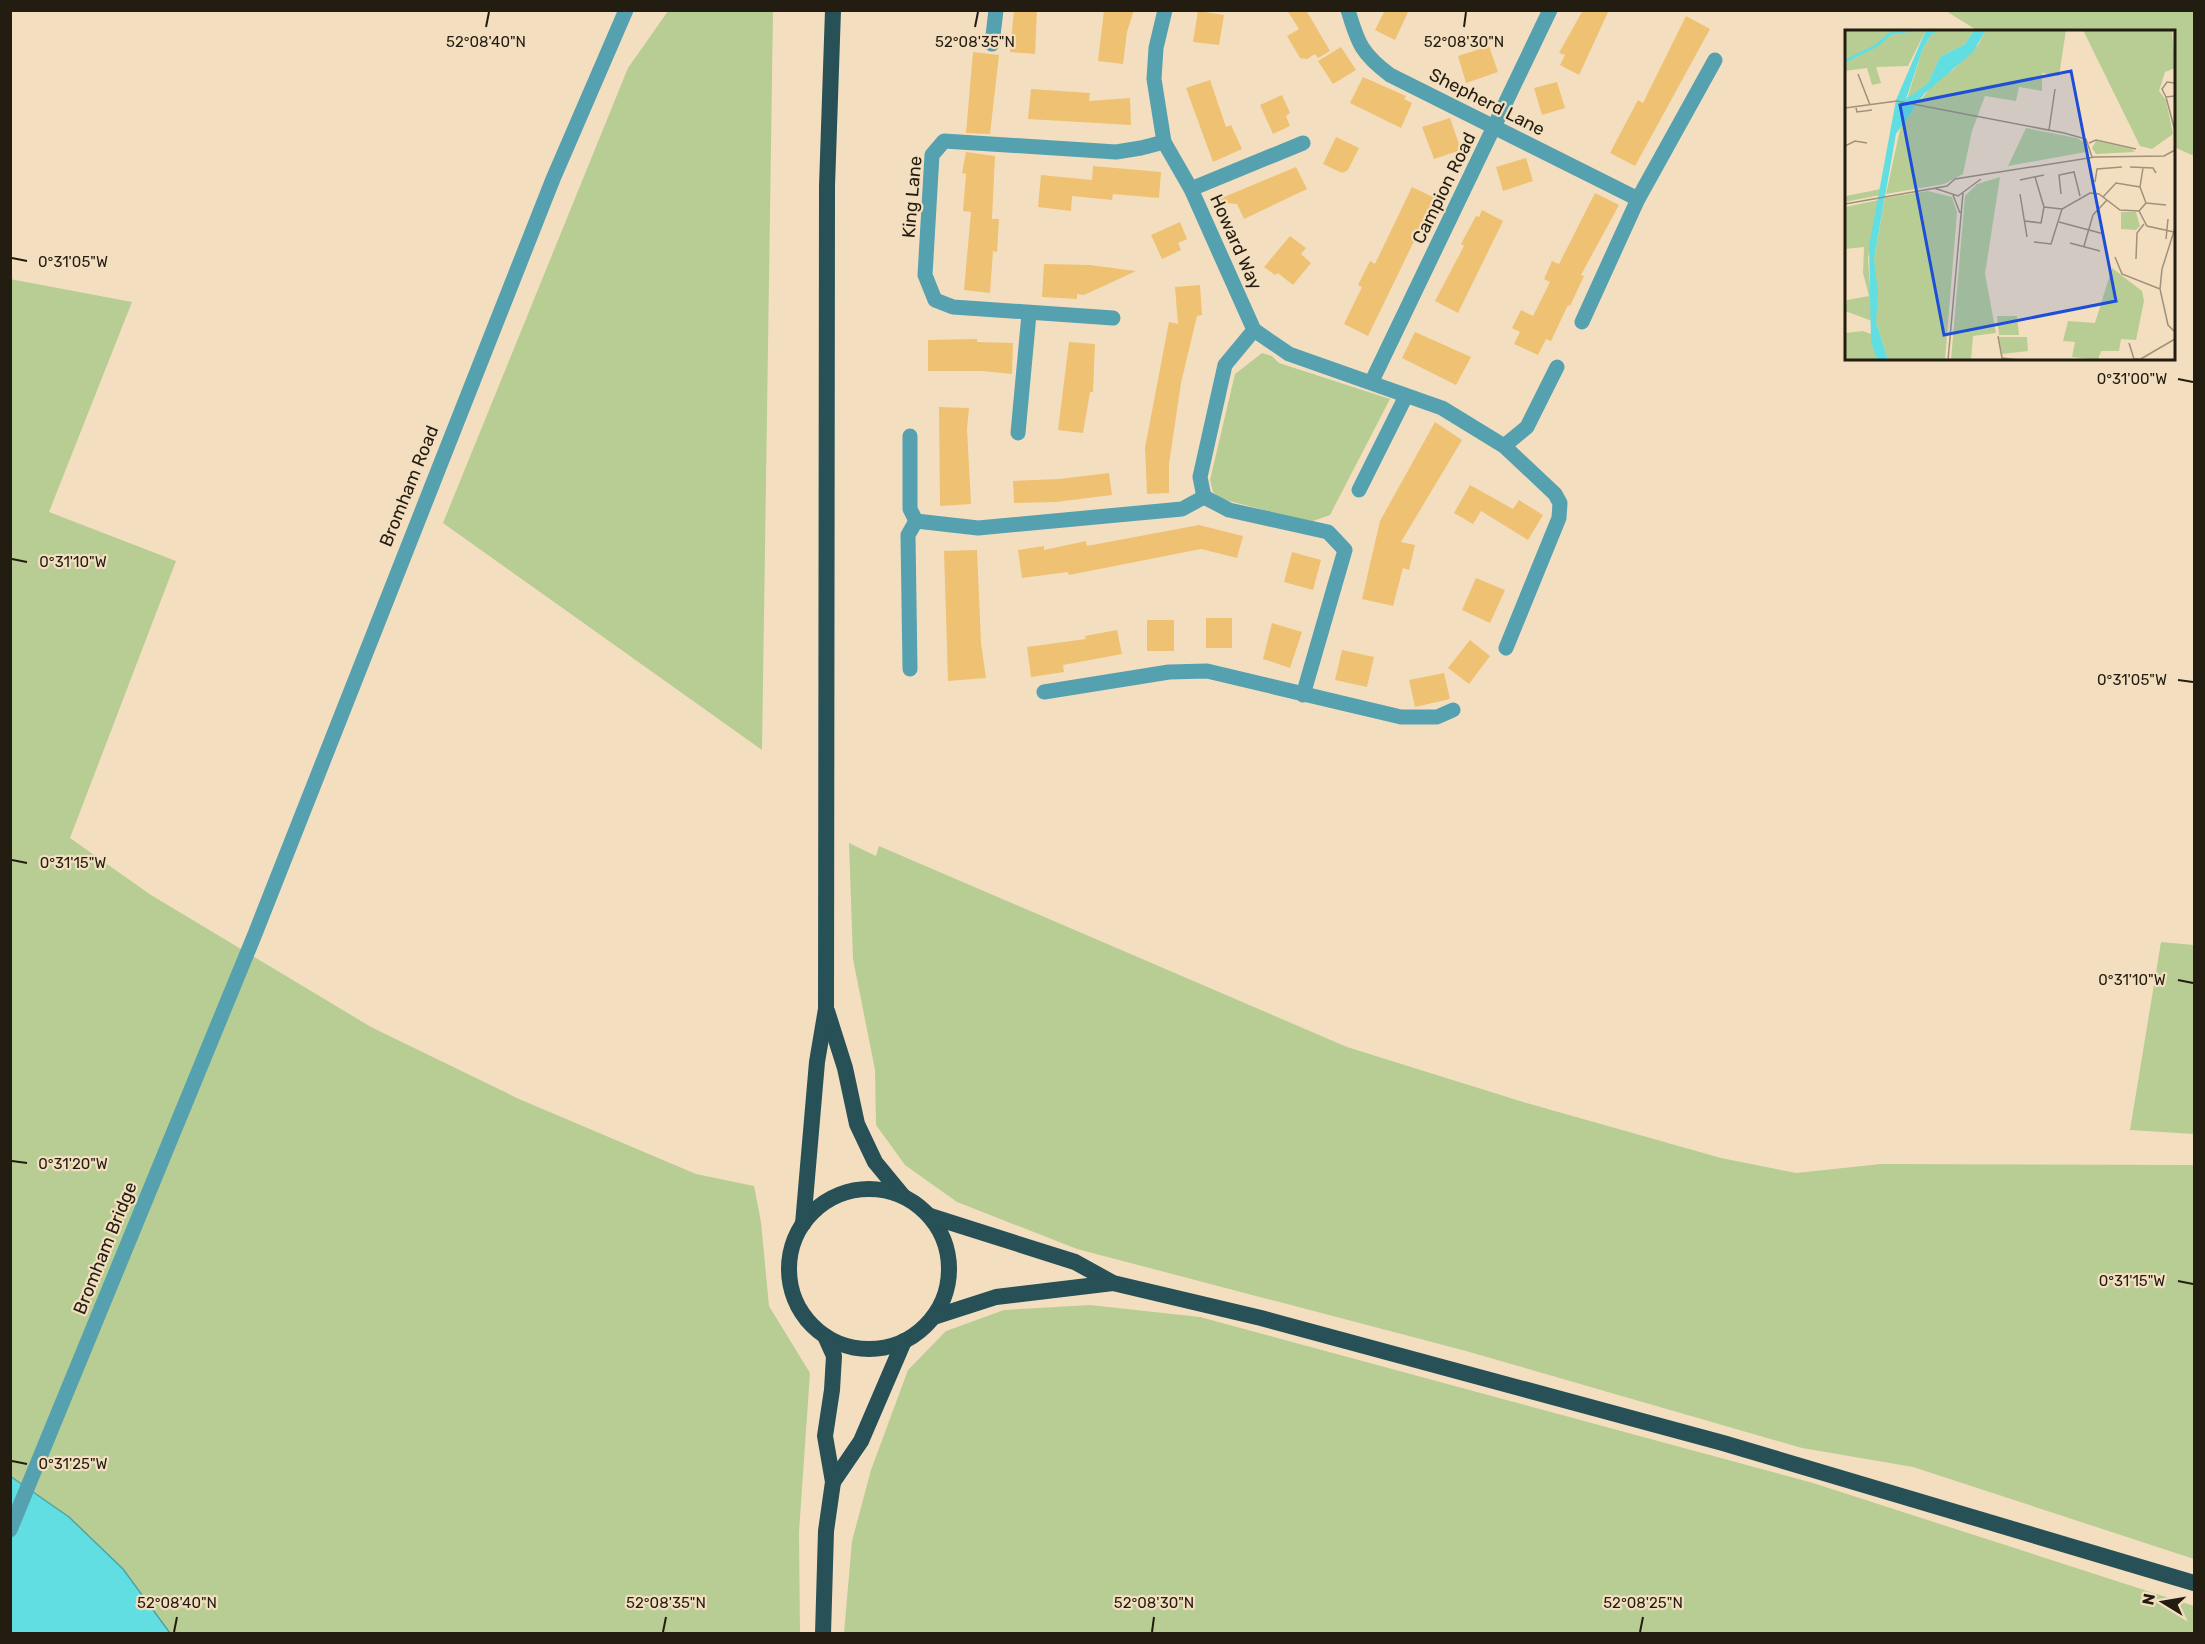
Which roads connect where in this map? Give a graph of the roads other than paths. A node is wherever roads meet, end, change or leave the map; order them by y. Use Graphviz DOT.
graph roads {
  1 [pos="626,10"];
  2 [pos="833,10"];
  3 [pos="996,10"];
  4 [pos="1165,10"];
  5 [pos="1348,10"];
  6 [pos="1550,10"];
  7 [pos="992,44"];
  8 [pos="1715,60"];
  9 [pos="1495,128"];
  10 [pos="1164,142"];
  11 [pos="1303,143"];
  12 [pos="1191,189"];
  13 [pos="1638,199"];
  14 [pos="1029,314"];
  15 [pos="1113,318"];
  16 [pos="1582,322"];
  17 [pos="1254,330"];
  18 [pos="1557,367"];
  19 [pos="1372,381"];
  20 [pos="1406,396"];
  21 [pos="1018,433"];
  22 [pos="910,436"];
  23 [pos="1504,446"];
  24 [pos="1359,490"];
  25 [pos="1204,497"];
  26 [pos="916,521"];
  27 [pos="1506,648"];
  28 [pos="910,669"];
  29 [pos="1044,692"];
  30 [pos="1303,695"];
  31 [pos="1453,710"];
  32 [pos="236,980"];
  33 [pos="826,1009"];
  34 [pos="903,1196"];
  35 [pos="930,1216"];
  36 [pos="803,1224"];
  37 [pos="1113,1283"];
  38 [pos="934,1317"];
  39 [pos="825,1336"];
  40 [pos="904,1341"];
  41 [pos="833,1482"];
  42 [pos="10,1530"];
  43 [pos="2194,1583"];
  44 [pos="823,1634"];
  1 -- 32 [label="street, Bromham Road"];
  2 -- 33 [label="highway"];
  3 -- 7 [label="street"];
  4 -- 10 [label="street, Howard Way"];
  5 -- 9 [label="street, Shepherd Lane"];
  6 -- 9 [label="street, Campion Road"];
  8 -- 13 [label="street"];
  9 -- 13 [label="street, Shepherd Lane"];
  9 -- 19 [label="street, Campion Road"];
  10 -- 12 [label="street, Howard Way"];
  10 -- 14 [label="street, King Lane"];
  11 -- 12 [label="street"];
  12 -- 17 [label="street, Howard Way"];
  13 -- 16 [label="street"];
  14 -- 15 [label="street, King Lane"];
  14 -- 21 [label="street"];
  17 -- 19 [label="street"];
  17 -- 25 [label="street"];
  18 -- 23 [label="street"];
  19 -- 20 [label="street"];
  20 -- 23 [label="street"];
  20 -- 24 [label="street"];
  22 -- 26 [label="street"];
  23 -- 27 [label="street"];
  25 -- 26 [label="street"];
  25 -- 30 [label="street"];
  26 -- 28 [label="street"];
  29 -- 30 [label="street"];
  30 -- 31 [label="street"];
  32 -- 42 [label="street, Bromham Bridge"];
  33 -- 34 [label="highway"];
  33 -- 36 [label="highway"];
  34 -- 35 [label="highway"];
  34 -- 36 [label="highway"];
  35 -- 37 [label="highway"];
  35 -- 38 [label="highway"];
  36 -- 39 [label="highway"];
  37 -- 38 [label="highway"];
  37 -- 43 [label="highway"];
  38 -- 40 [label="highway"];
  39 -- 40 [label="highway"];
  39 -- 41 [label="highway"];
  40 -- 41 [label="highway"];
  41 -- 44 [label="highway"];
}
